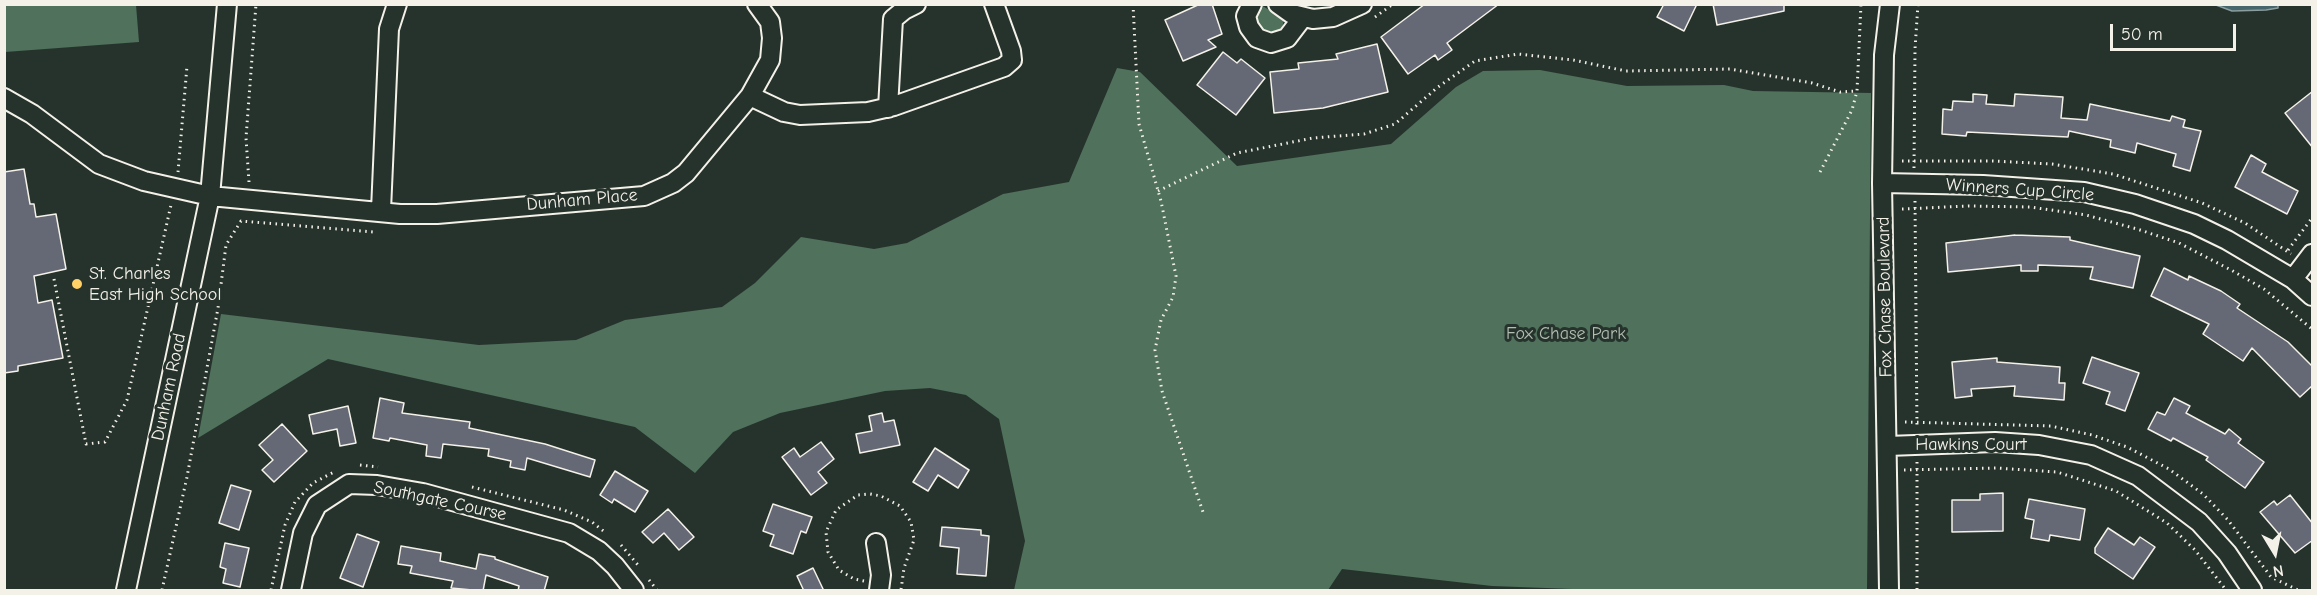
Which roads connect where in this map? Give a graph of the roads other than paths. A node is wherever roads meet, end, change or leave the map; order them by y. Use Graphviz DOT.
graph roads {
  1 [pos="227,4"];
  2 [pos="397,4"];
  3 [pos="757,4"];
  4 [pos="916,4"];
  5 [pos="994,4"];
  6 [pos="1252,4"];
  7 [pos="1278,4"];
  8 [pos="1362,4"];
  9 [pos="1890,4"];
  10 [pos="1303,17"];
  11 [pos="750,96"];
  12 [pos="4,98"];
  13 [pos="888,108"];
  14 [pos="1882,183"];
  15 [pos="210,196"];
  16 [pos="381,210"];
  17 [pos="2313,254"];
  18 [pos="2293,279"];
  19 [pos="2313,296"];
  20 [pos="1888,446"];
  21 [pos="876,543"];
  22 [pos="126,591"];
  23 [pos="291,591"];
  24 [pos="634,591"];
  25 [pos="879,591"];
  26 [pos="1889,591"];
  27 [pos="2252,591"];
  1 -- 15 [label="street, Dunham Road"];
  2 -- 16 [label="street"];
  3 -- 11 [label="street, Dunham Place"];
  4 -- 13 [label="street"];
  5 -- 13 [label="street"];
  6 -- 10 [label="street"];
  7 -- 10 [label="street"];
  8 -- 10 [label="street"];
  9 -- 14 [label="street, Fox Chase Boulevard"];
  11 -- 13 [label="street"];
  11 -- 16 [label="street, Dunham Place"];
  12 -- 15 [label="street, Dunham Place"];
  14 -- 18 [label="street, Winners Cup Circle"];
  14 -- 20 [label="street, Fox Chase Boulevard"];
  15 -- 16 [label="street, Dunham Place"];
  15 -- 22 [label="street, Dunham Road"];
  17 -- 18 [label="street"];
  18 -- 19 [label="street, Winners Cup Circle"];
  20 -- 26 [label="street, Fox Chase Boulevard"];
  20 -- 27 [label="street, Hawkins Court"];
  21 -- 25 [label="street"];
  23 -- 24 [label="street, Southgate Course"];
}
